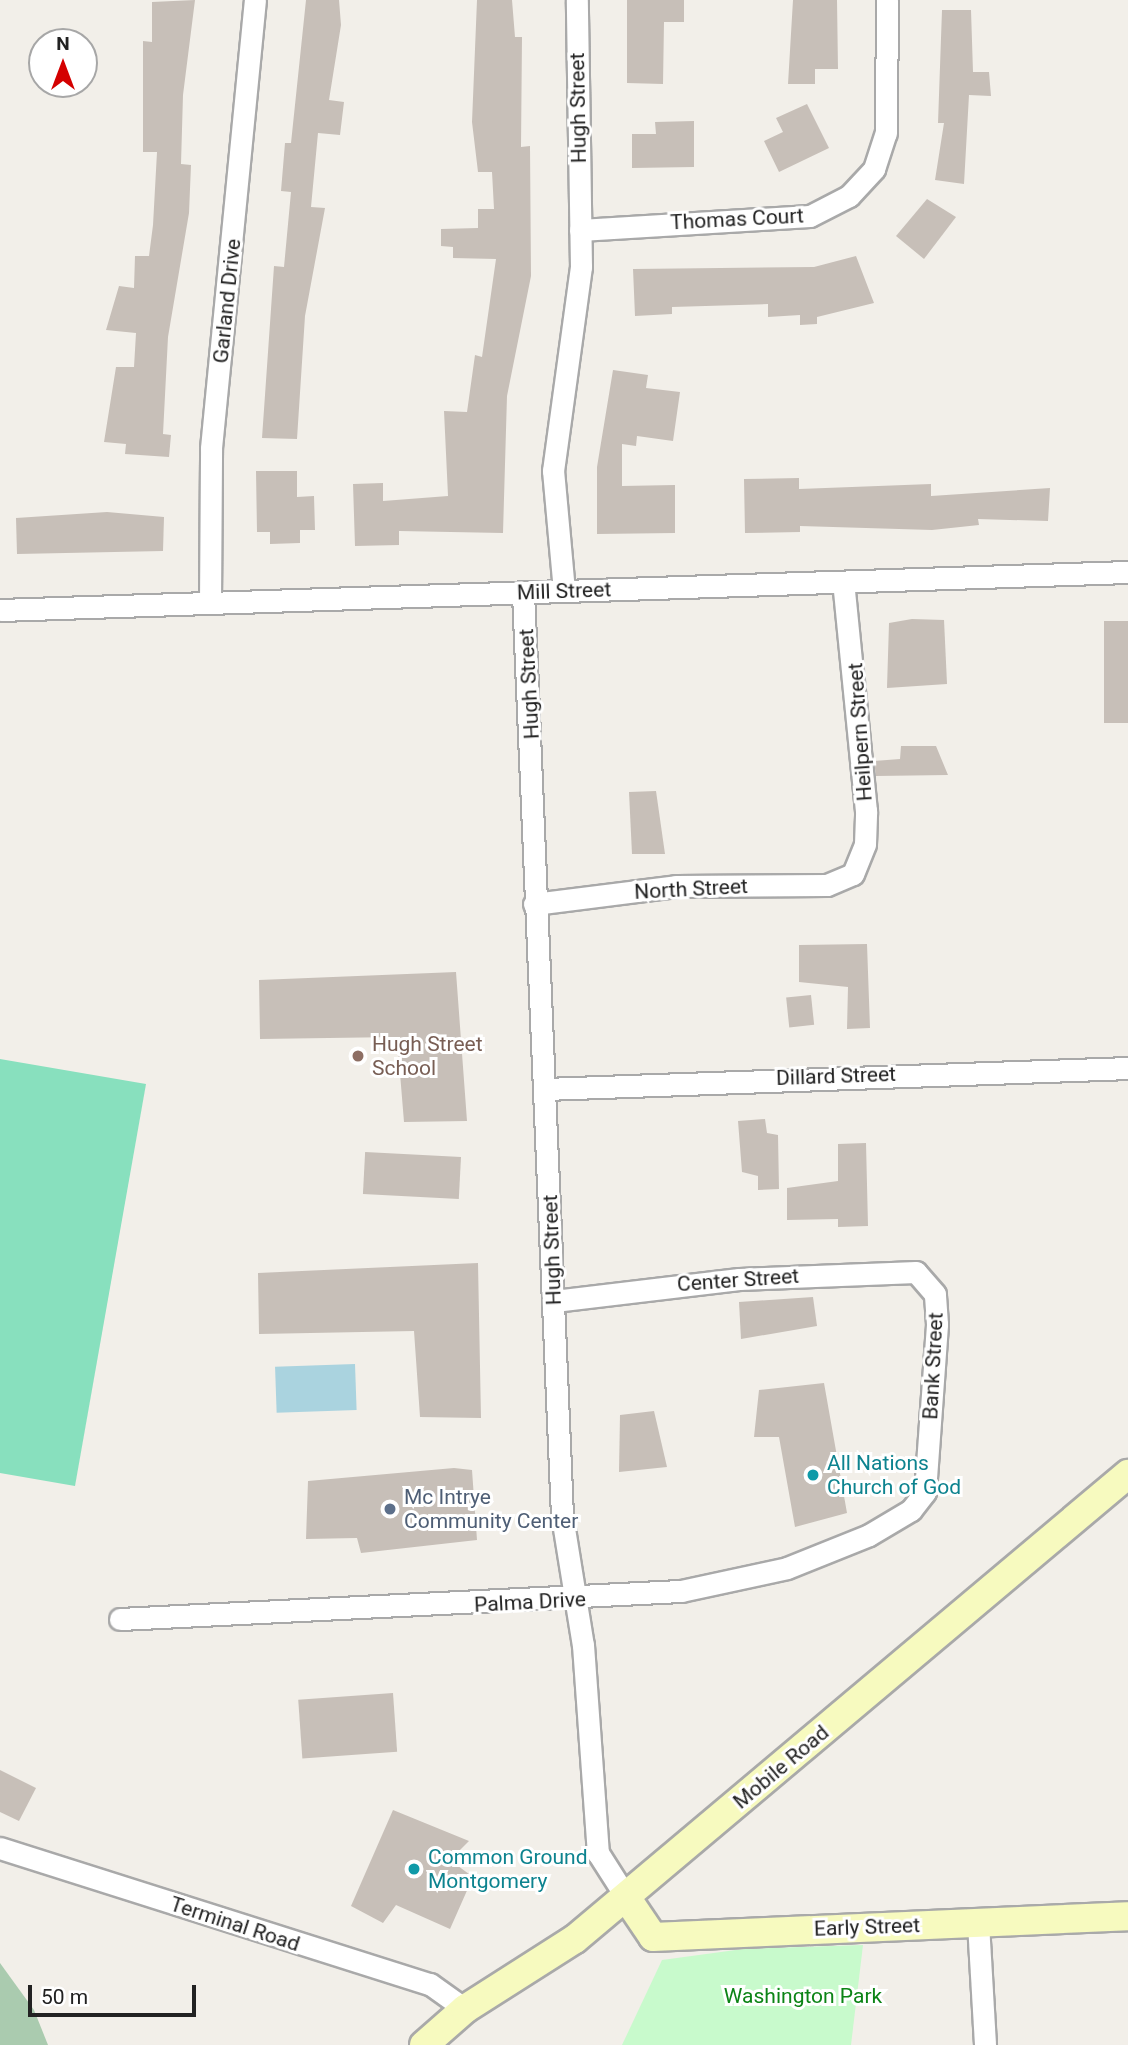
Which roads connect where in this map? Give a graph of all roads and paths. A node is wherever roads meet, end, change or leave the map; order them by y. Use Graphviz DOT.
graph roads {
  1 [pos="255,0"];
  2 [pos="577,0"];
  3 [pos="887,0"];
  4 [pos="580,230"];
  5 [pos="1128,572"];
  6 [pos="843,582"];
  7 [pos="564,591"];
  8 [pos="523,593"];
  9 [pos="210,602"];
  10 [pos="0,610"];
  11 [pos="848,878"];
  12 [pos="534,904"];
  13 [pos="1128,1068"];
  14 [pos="545,1089"];
  15 [pos="923,1276"];
  16 [pos="554,1301"];
  17 [pos="1128,1474"];
  18 [pos="920,1501"];
  19 [pos="575,1601"];
  20 [pos="120,1619"];
  21 [pos="0,1848"];
  22 [pos="626,1897"];
  23 [pos="1128,1916"];
  24 [pos="978,1923"];
  25 [pos="465,2009"];
  26 [pos="424,2045"];
  27 [pos="985,2045"];
  1 -- 9 [label="street, Garland Drive"];
  2 -- 4 [label="street, Hugh Street"];
  3 -- 4 [label="street, Thomas Court"];
  4 -- 7 [label="street, Hugh Street"];
  5 -- 6 [label="street, Mill Street"];
  6 -- 7 [label="street, Mill Street"];
  6 -- 11 [label="street, Heilpern Street"];
  7 -- 8 [label="street, Mill Street"];
  8 -- 9 [label="street, Mill Street"];
  8 -- 12 [label="street, Hugh Street"];
  9 -- 10 [label="street, Mill Street"];
  11 -- 12 [label="street, North Street"];
  12 -- 14 [label="street, Hugh Street"];
  13 -- 14 [label="street, Dillard Street"];
  14 -- 16 [label="street, Hugh Street"];
  15 -- 16 [label="street, Center Street"];
  15 -- 18 [label="street, Bank Street"];
  16 -- 19 [label="street, Hugh Street"];
  17 -- 22 [label="street, Mobile Road"];
  18 -- 19 [label="street, Palma Drive"];
  19 -- 20 [label="street, Palma Drive"];
  19 -- 22 [label="street, Hugh Street"];
  21 -- 25 [label="street, Terminal Road"];
  22 -- 24 [label="street, Early Street"];
  22 -- 25 [label="street, Mobile Road"];
  23 -- 24 [label="street, Early Street"];
  24 -- 27 [label="street"];
  25 -- 26 [label="street, Mobile Road"];
}
